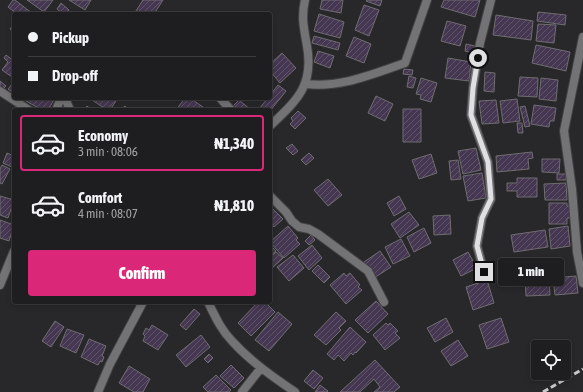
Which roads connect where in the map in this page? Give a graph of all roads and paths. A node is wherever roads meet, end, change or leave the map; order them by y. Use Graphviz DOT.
graph roads {
  1 [pos="305,0"];
  2 [pos="427,0"];
  3 [pos="491,0"];
  4 [pos="583,37"];
  5 [pos="306,84"];
  6 [pos="0,91"];
  7 [pos="12,99"];
  8 [pos="13,100"];
  9 [pos="222,100"];
  10 [pos="25,108"];
  11 [pos="229,108"];
  12 [pos="272,124"];
  13 [pos="272,198"];
  14 [pos="12,256"];
  15 [pos="484,272"];
  16 [pos="583,283"];
  17 [pos="0,286"];
  18 [pos="384,302"];
  19 [pos="142,304"];
  20 [pos="209,304"];
  21 [pos="261,368"];
  22 [pos="98,392"];
  23 [pos="242,392"];
  24 [pos="295,392"];
  1 -- 5 [label="street"];
  2 -- 5 [label="street"];
  3 -- 15 [label="street"];
  4 -- 16 [label="street"];
  5 -- 12 [label="street"];
  6 -- 7 [label="street"];
  8 -- 10 [label="street"];
  9 -- 11 [label="street"];
  13 -- 18 [label="street"];
  14 -- 17 [label="street"];
  19 -- 22 [label="street"];
  20 -- 21 [label="street"];
  21 -- 23 [label="street"];
  21 -- 24 [label="street"];
}
